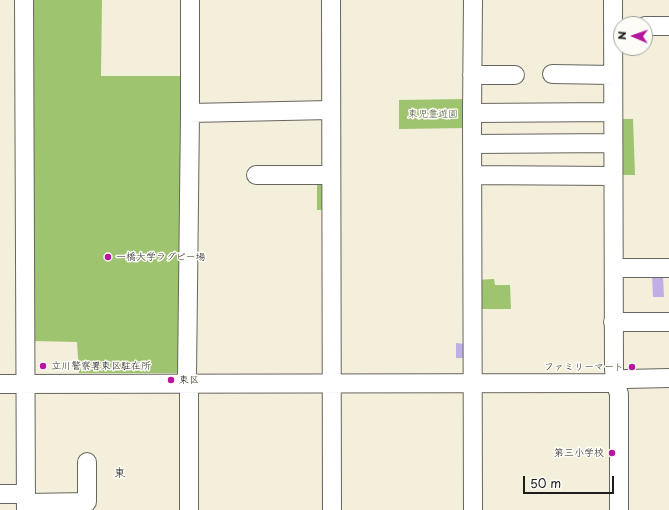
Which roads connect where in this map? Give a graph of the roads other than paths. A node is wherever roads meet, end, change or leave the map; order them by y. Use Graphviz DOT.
graph roads {
  1 [pos="24,0"];
  2 [pos="190,0"];
  3 [pos="331,0"];
  4 [pos="473,0"];
  5 [pos="613,0"];
  6 [pos="615,16"];
  7 [pos="653,26"];
  8 [pos="669,26"];
  9 [pos="615,56"];
  10 [pos="552,74"];
  11 [pos="472,75"];
  12 [pos="515,75"];
  13 [pos="613,75"];
  14 [pos="330,110"];
  15 [pos="613,112"];
  16 [pos="190,113"];
  17 [pos="472,113"];
  18 [pos="613,143"];
  19 [pos="472,144"];
  20 [pos="256,175"];
  21 [pos="330,175"];
  22 [pos="472,175"];
  23 [pos="613,176"];
  24 [pos="614,268"];
  25 [pos="669,268"];
  26 [pos="614,322"];
  27 [pos="669,322"];
  28 [pos="669,378"];
  29 [pos="615,382"];
  30 [pos="473,383"];
  31 [pos="0,384"];
  32 [pos="24,384"];
  33 [pos="189,384"];
  34 [pos="331,384"];
  35 [pos="87,462"];
  36 [pos="0,494"];
  37 [pos="26,502"];
  38 [pos="189,510"];
  39 [pos="332,510"];
  40 [pos="473,510"];
  41 [pos="619,510"];
  1 -- 32 [label="street"];
  2 -- 16 [label="street"];
  3 -- 14 [label="street"];
  4 -- 11 [label="street"];
  5 -- 6 [label="street"];
  7 -- 8 [label="street"];
  9 -- 13 [label="street"];
  10 -- 13 [label="street"];
  11 -- 12 [label="street"];
  11 -- 17 [label="street"];
  13 -- 15 [label="street"];
  14 -- 16 [label="street"];
  14 -- 21 [label="street"];
  15 -- 17 [label="street"];
  15 -- 18 [label="street"];
  16 -- 33 [label="street"];
  17 -- 19 [label="street"];
  18 -- 19 [label="street"];
  18 -- 23 [label="street"];
  19 -- 22 [label="street"];
  20 -- 21 [label="street"];
  21 -- 34 [label="street"];
  22 -- 23 [label="street"];
  22 -- 30 [label="street"];
  23 -- 24 [label="street"];
  24 -- 25 [label="street"];
  24 -- 26 [label="street"];
  26 -- 27 [label="street"];
  26 -- 29 [label="street"];
  28 -- 29 [label="street"];
  29 -- 30 [label="street"];
  29 -- 41 [label="street"];
  30 -- 34 [label="street"];
  30 -- 40 [label="street"];
  31 -- 32 [label="street"];
  32 -- 33 [label="street"];
  32 -- 37 [label="street"];
  33 -- 34 [label="street"];
  33 -- 38 [label="street"];
  34 -- 39 [label="street"];
  35 -- 37 [label="street"];
  36 -- 37 [label="street"];
}
